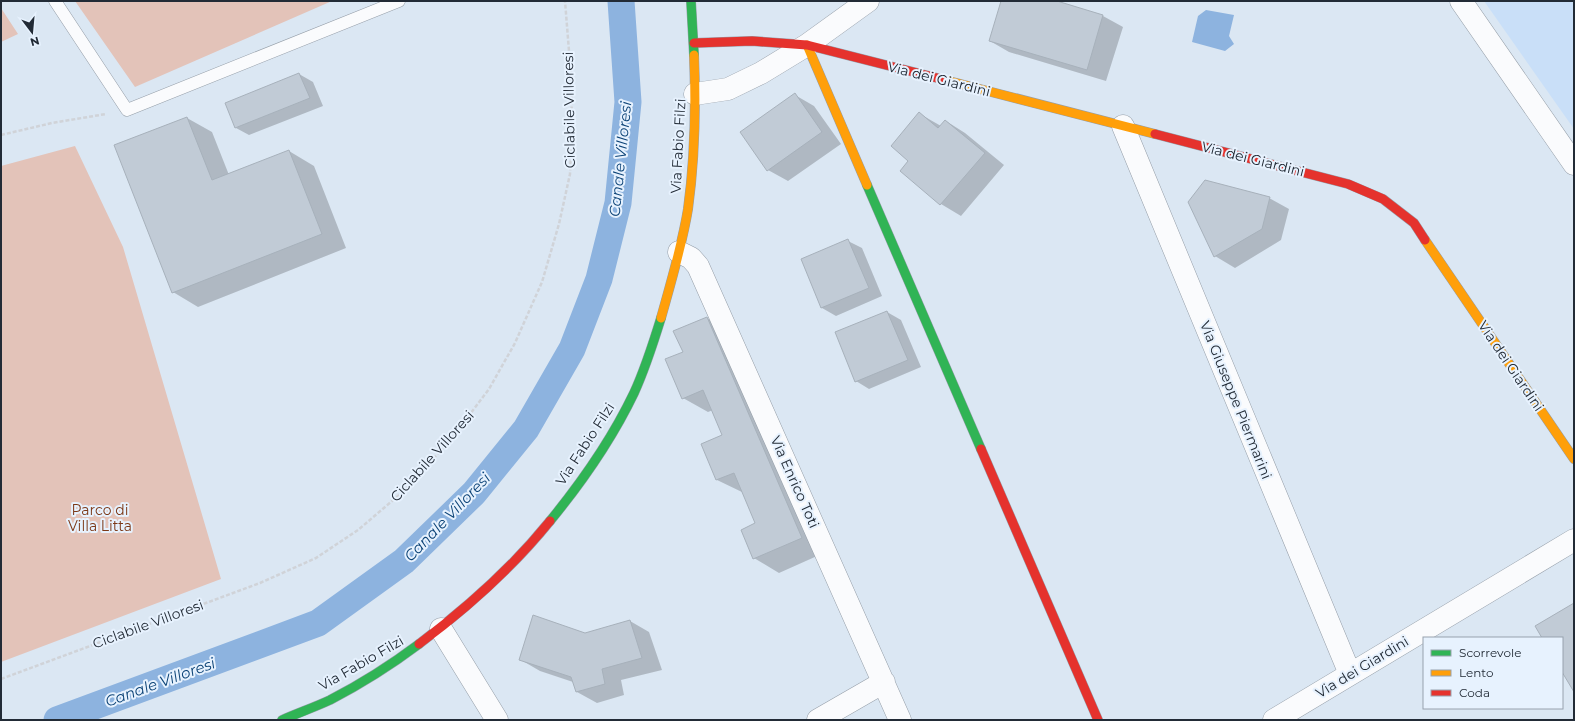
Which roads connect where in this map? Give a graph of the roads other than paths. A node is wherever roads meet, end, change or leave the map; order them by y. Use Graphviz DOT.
graph roads {
  1 [pos="55,1"];
  2 [pos="398,1"];
  3 [pos="691,1"];
  4 [pos="868,1"];
  5 [pos="1461,1"];
  6 [pos="694,43"];
  7 [pos="807,45"];
  8 [pos="695,94"];
  9 [pos="1123,126"];
  10 [pos="1574,164"];
  11 [pos="679,252"];
  12 [pos="1574,459"];
  13 [pos="1574,540"];
  14 [pos="441,629"];
  15 [pos="1350,674"];
  16 [pos="884,682"];
  17 [pos="282,720"];
  18 [pos="497,720"];
  19 [pos="818,720"];
  20 [pos="900,720"];
  21 [pos="1098,720"];
  22 [pos="1274,720"];
  1 -- 2 [label="lane"];
  3 -- 6 [label="street, Via Fabio Filzi"];
  4 -- 7 [label="street"];
  5 -- 10 [label="street"];
  6 -- 7 [label="street, Via dei Giardini"];
  6 -- 8 [label="street, Via Fabio Filzi"];
  7 -- 8 [label="street"];
  7 -- 9 [label="street, Via dei Giardini"];
  7 -- 21 [label="street"];
  8 -- 11 [label="street, Via Fabio Filzi"];
  9 -- 12 [label="street, Via dei Giardini"];
  9 -- 15 [label="street, Via Giuseppe Piermarini"];
  11 -- 14 [label="street, Via Fabio Filzi"];
  11 -- 16 [label="street, Via Enrico Toti"];
  13 -- 15 [label="street, Via dei Giardini"];
  14 -- 17 [label="street, Via Fabio Filzi"];
  14 -- 18 [label="street"];
  15 -- 22 [label="street, Via dei Giardini"];
  16 -- 19 [label="street"];
  16 -- 20 [label="street, Via Enrico Toti"];
}
